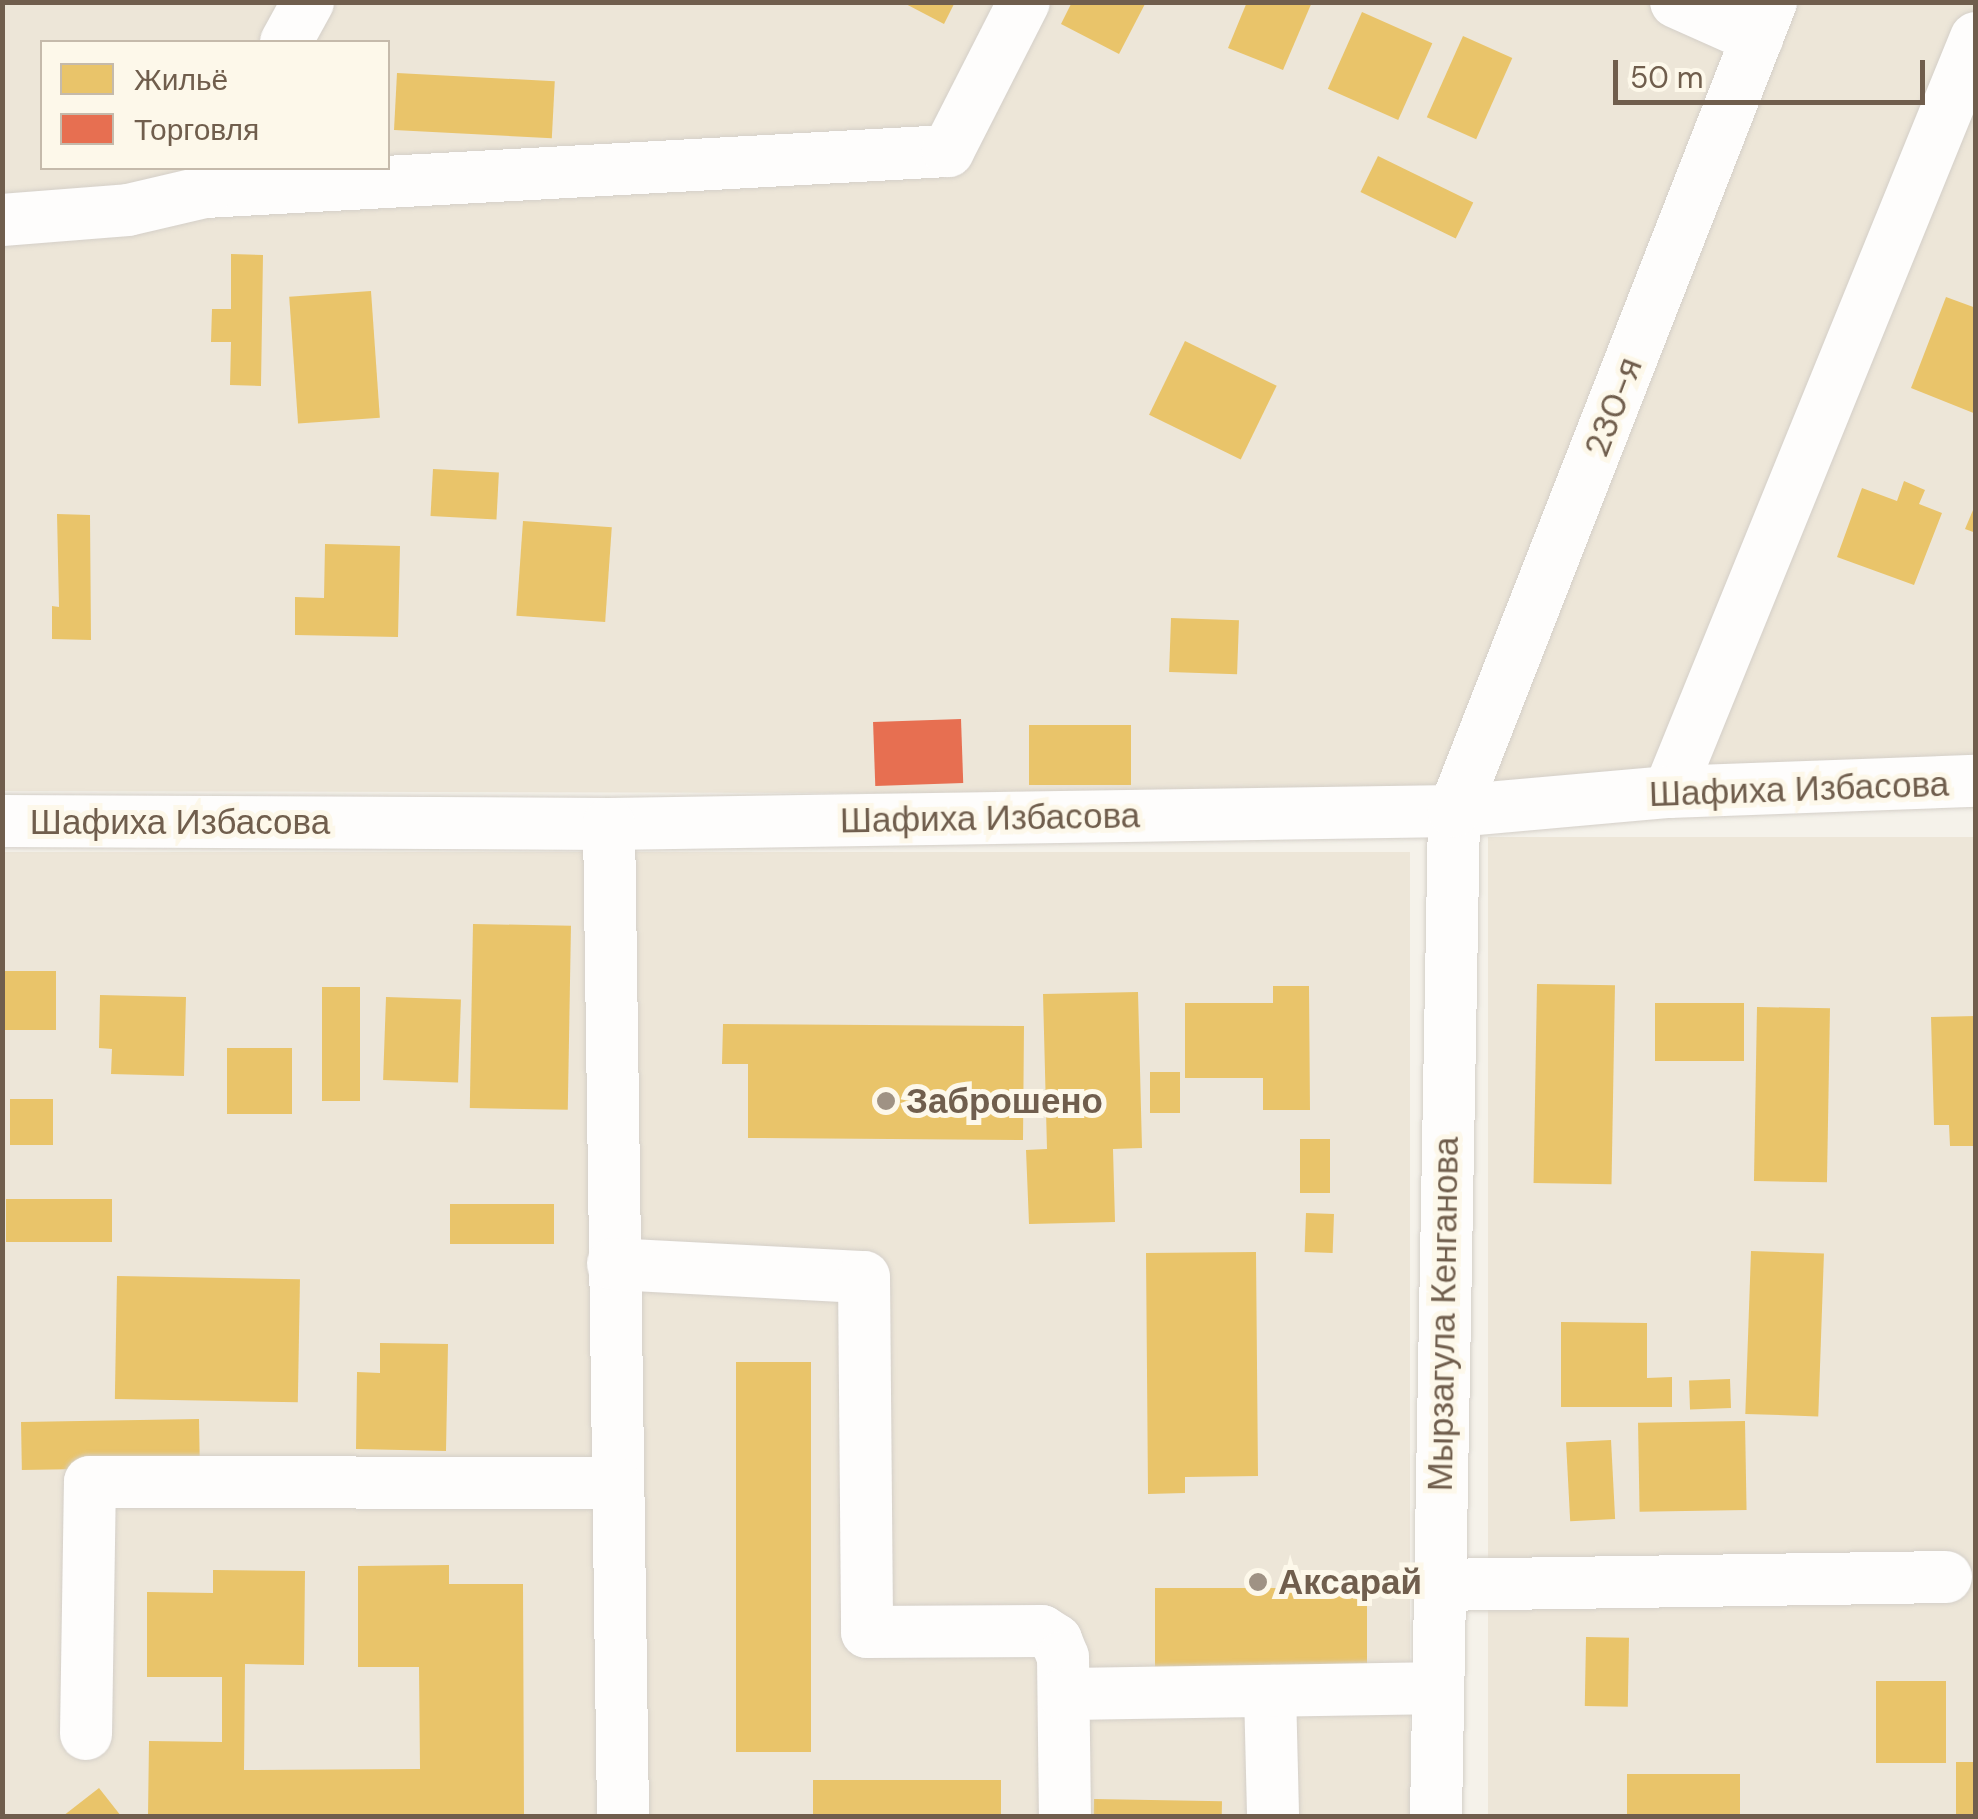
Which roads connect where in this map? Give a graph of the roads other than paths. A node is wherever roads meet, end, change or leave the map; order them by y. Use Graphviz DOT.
graph roads {
  1 [pos="308,2"];
  2 [pos="1024,2"];
  3 [pos="1676,2"];
  4 [pos="1764,20"];
  5 [pos="1976,38"];
  6 [pos="287,40"];
  7 [pos="211,180"];
  8 [pos="2,220"];
  9 [pos="1976,781"];
  10 [pos="1669,792"];
  11 [pos="1454,811"];
  12 [pos="2,821"];
  13 [pos="609,824"];
  14 [pos="612,1264"];
  15 [pos="614,1483"];
  16 [pos="1946,1577"];
  17 [pos="1437,1585"];
  18 [pos="1434,1688"];
  19 [pos="1270,1690"];
  20 [pos="1064,1694"];
  21 [pos="86,1734"];
  22 [pos="623,1816"];
  23 [pos="1064,1816"];
  24 [pos="1272,1816"];
  25 [pos="1436,1816"];
  1 -- 6 [label="street"];
  2 -- 7 [label="street"];
  3 -- 4 [label="street"];
  4 -- 11 [label="street, 230-я"];
  5 -- 10 [label="street"];
  7 -- 8 [label="street"];
  9 -- 10 [label="street, Шафиха Избасова"];
  10 -- 11 [label="street, Шафиха Избасова"];
  11 -- 13 [label="street, Шафиха Избасова"];
  11 -- 17 [label="street, Мырзагула Кенганова"];
  12 -- 13 [label="street, Шафиха Избасова"];
  13 -- 14 [label="street"];
  14 -- 15 [label="street"];
  14 -- 20 [label="street"];
  15 -- 21 [label="street"];
  15 -- 22 [label="street"];
  16 -- 17 [label="street"];
  17 -- 18 [label="street, Мырзагула Кенганова"];
  18 -- 19 [label="street"];
  18 -- 25 [label="street, Мырзагула Кенганова"];
  19 -- 20 [label="street"];
  19 -- 24 [label="street"];
  20 -- 23 [label="street"];
}
